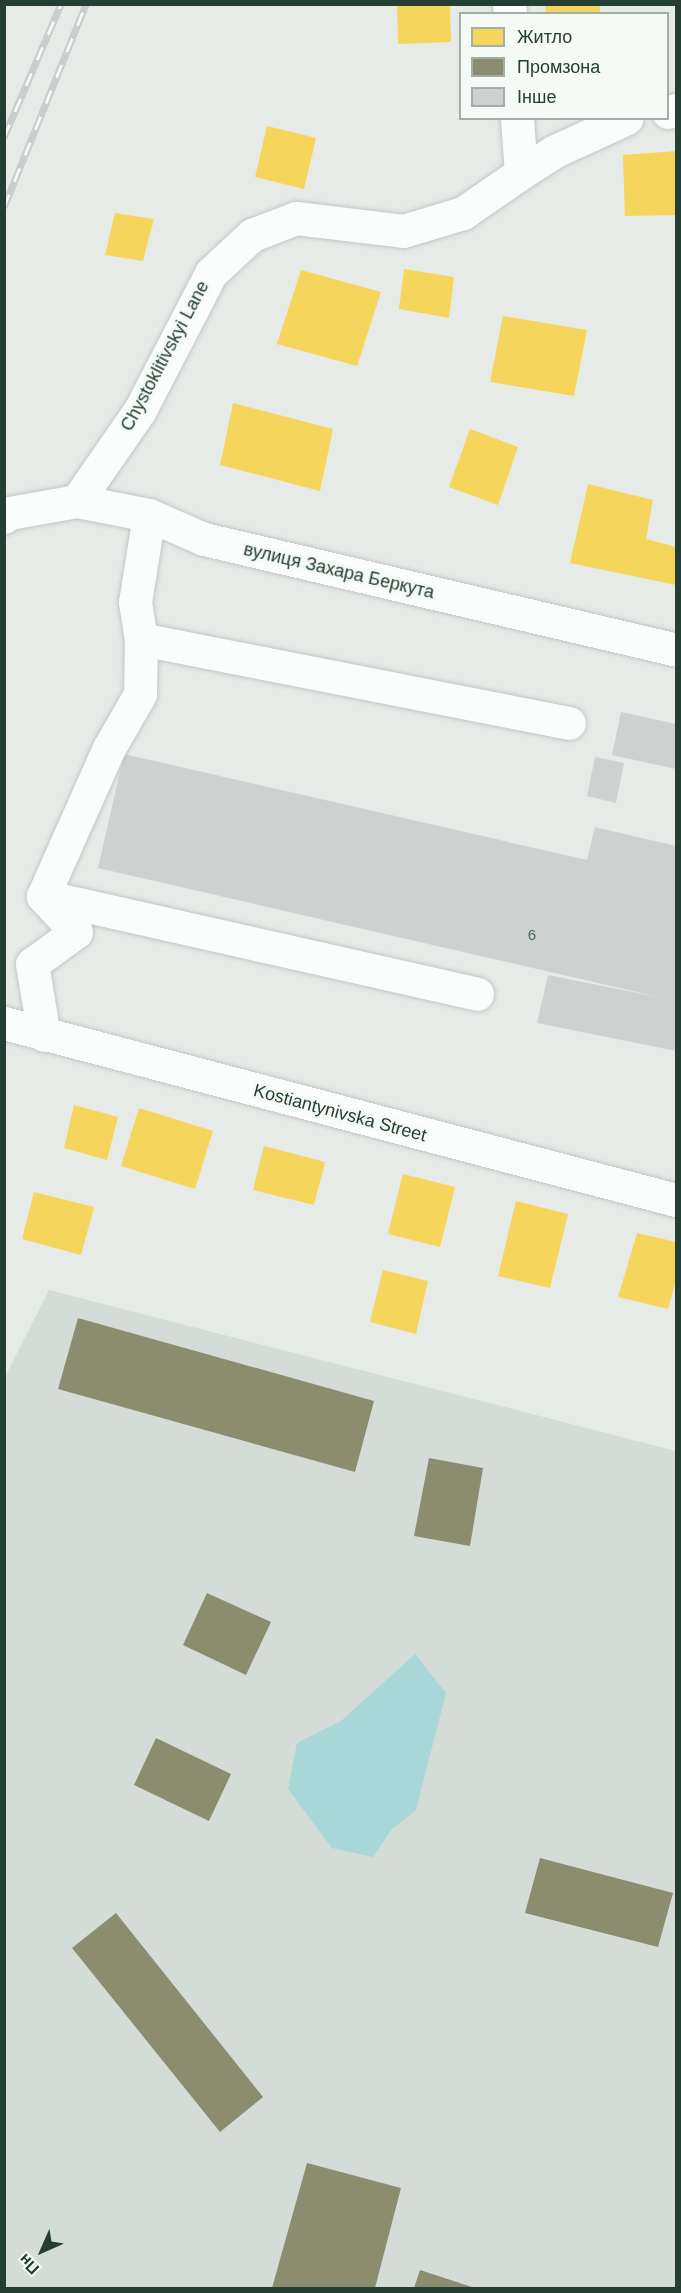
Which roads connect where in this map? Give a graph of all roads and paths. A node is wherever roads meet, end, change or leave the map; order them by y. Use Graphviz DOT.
graph roads {
  1 [pos="517,120"];
  2 [pos="623,120"];
  3 [pos="521,173"];
  4 [pos="77,501"];
  5 [pos="148,515"];
  6 [pos="4,517"];
  7 [pos="141,639"];
  8 [pos="676,650"];
  9 [pos="569,723"];
  10 [pos="43,896"];
  11 [pos="477,994"];
  12 [pos="4,1023"];
  13 [pos="44,1035"];
  14 [pos="676,1200"];
  1 -- 3 [label="street"];
  2 -- 3 [label="street, Chystoklitivskyi Lane"];
  3 -- 4 [label="street, Chystoklitivskyi Lane"];
  4 -- 5 [label="street, вулиця Захара Беркута"];
  4 -- 6 [label="street, вулиця Захара Беркута"];
  5 -- 7 [label="street"];
  5 -- 8 [label="street, вулиця Захара Беркута"];
  7 -- 9 [label="street"];
  7 -- 10 [label="street"];
  10 -- 11 [label="street"];
  10 -- 13 [label="street"];
  12 -- 13 [label="street, Kostiantynivska Street"];
  13 -- 14 [label="street, Kostiantynivska Street"];
}
